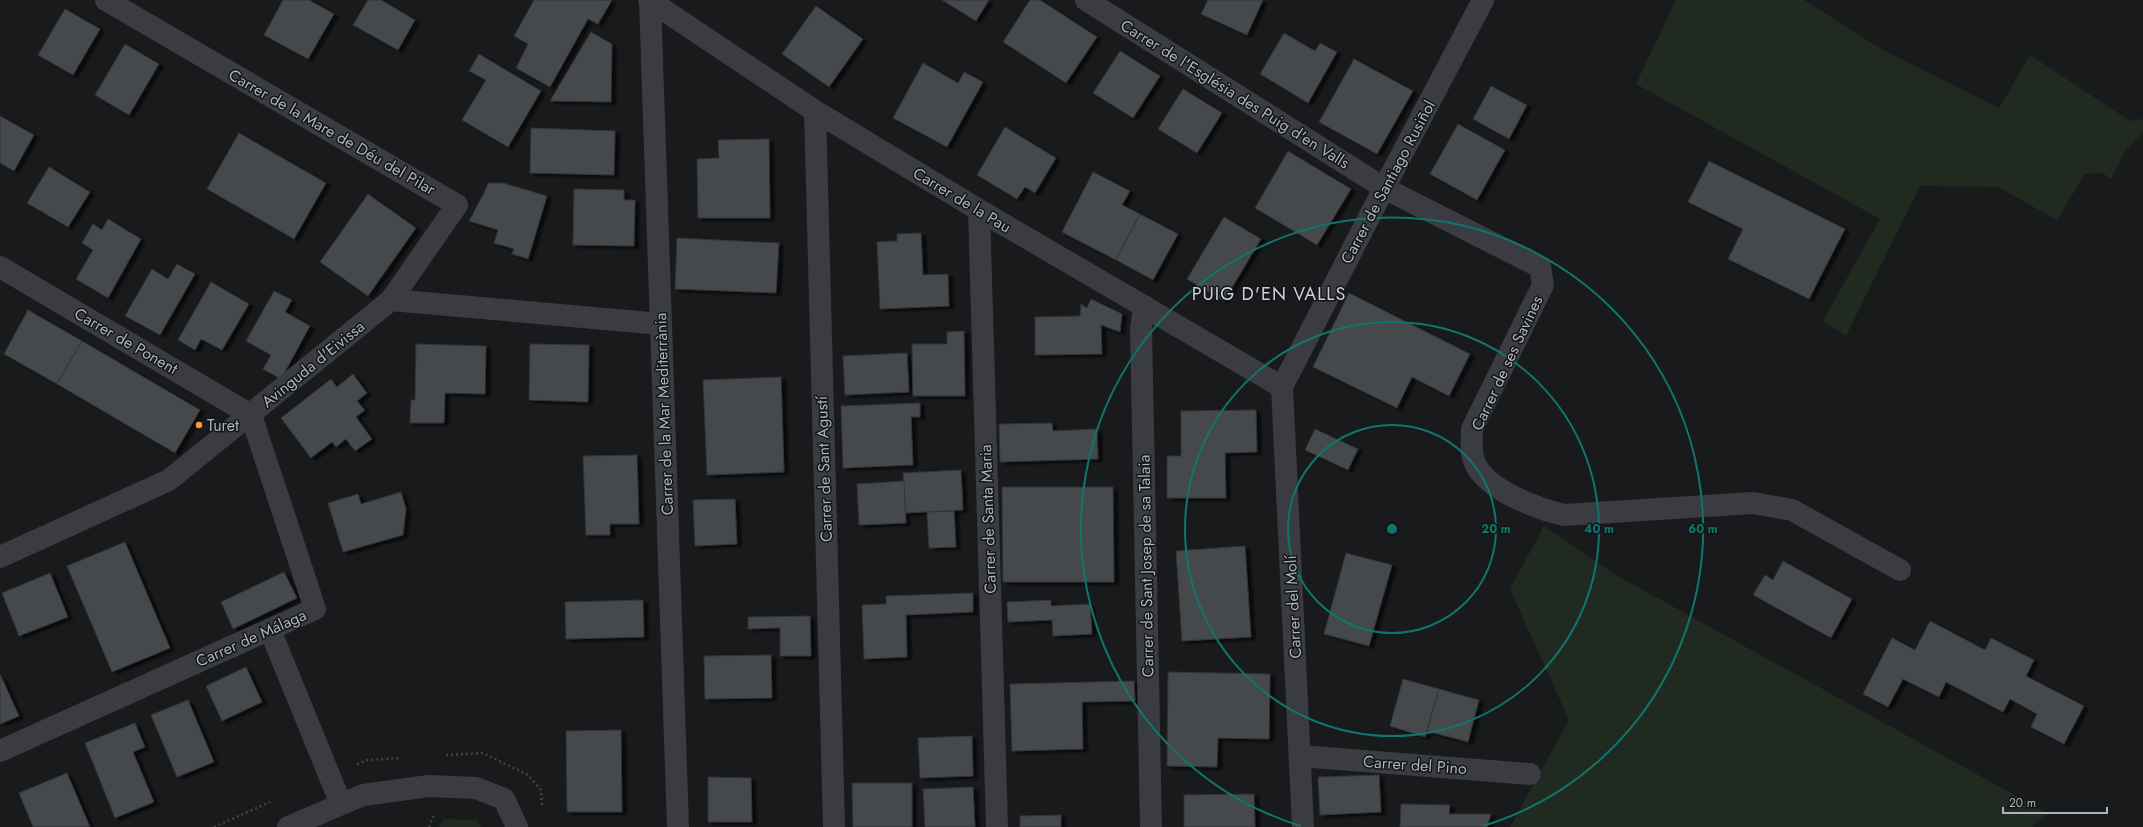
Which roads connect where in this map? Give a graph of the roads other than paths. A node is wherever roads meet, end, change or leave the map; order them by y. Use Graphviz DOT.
graph roads {
  1 [pos="106,0"];
  2 [pos="1086,0"];
  3 [pos="1484,0"];
  4 [pos="650,1"];
  5 [pos="815,111"];
  6 [pos="1384,188"];
  7 [pos="979,210"];
  8 [pos="0,267"];
  9 [pos="391,300"];
  10 [pos="1144,306"];
  11 [pos="661,324"];
  12 [pos="1282,387"];
  13 [pos="251,415"];
  14 [pos="0,557"];
  15 [pos="1900,570"];
  16 [pos="270,630"];
  17 [pos="0,751"];
  18 [pos="1300,756"];
  19 [pos="1530,774"];
  20 [pos="341,804"];
  21 [pos="288,827"];
  22 [pos="517,827"];
  23 [pos="678,827"];
  24 [pos="834,827"];
  25 [pos="997,827"];
  26 [pos="1151,827"];
  27 [pos="1303,827"];
  1 -- 9 [label="street, Carrer de la Mare de Déu del Pilar"];
  2 -- 6 [label="street, Carrer de l'Església des Puig d'en Valls"];
  3 -- 6 [label="street, Carrer de Santiago Rusiñol"];
  4 -- 5 [label="street, Carrer de la Pau"];
  4 -- 11 [label="street, Carrer de la Mar Mediterrània"];
  5 -- 7 [label="street, Carrer de la Pau"];
  5 -- 24 [label="street, Carrer de Sant Agustí"];
  6 -- 12 [label="street, Carrer de Santiago Rusiñol"];
  6 -- 15 [label="street, Carrer de ses Savines"];
  7 -- 10 [label="street, Carrer de la Pau"];
  7 -- 25 [label="street, Carrer de Santa Maria"];
  8 -- 13 [label="street, Carrer de Ponent"];
  9 -- 11 [label="street"];
  9 -- 13 [label="street, Avinguda d'Eivissa"];
  10 -- 12 [label="street, Carrer de la Pau"];
  10 -- 26 [label="street, Carrer de Sant Josep de sa Talaia"];
  11 -- 23 [label="street, Carrer de la Mar Mediterrània"];
  12 -- 18 [label="street, Carrer del Molí"];
  13 -- 14 [label="street, Avinguda d'Eivissa"];
  13 -- 16 [label="street, Carrer de Málaga"];
  16 -- 17 [label="street, Carrer de Málaga"];
  16 -- 20 [label="street"];
  18 -- 19 [label="street, Carrer del Pino"];
  18 -- 27 [label="street, Carrer del Molí"];
  20 -- 21 [label="street"];
  20 -- 22 [label="street"];
}
